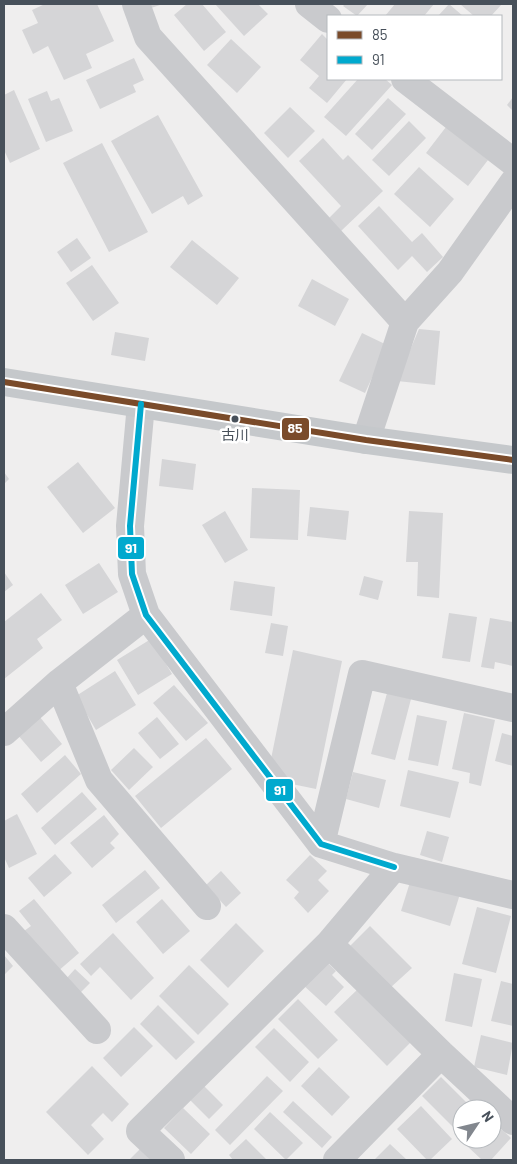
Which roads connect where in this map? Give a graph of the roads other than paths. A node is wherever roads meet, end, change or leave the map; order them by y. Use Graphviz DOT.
graph roads {
  1 [pos="136,4"];
  2 [pos="309,4"];
  3 [pos="327,18"];
  4 [pos="406,80"];
  5 [pos="513,162"];
  6 [pos="513,183"];
  7 [pos="405,322"];
  8 [pos="4,382"];
  9 [pos="141,404"];
  10 [pos="366,440"];
  11 [pos="513,460"];
  12 [pos="146,615"];
  13 [pos="59,684"];
  14 [pos="513,708"];
  15 [pos="4,732"];
  16 [pos="321,844"];
  17 [pos="394,867"];
  18 [pos="513,895"];
  19 [pos="207,906"];
  20 [pos="4,928"];
  21 [pos="329,944"];
  22 [pos="97,1030"];
  23 [pos="441,1054"];
  24 [pos="513,1121"];
  25 [pos="171,1160"];
  26 [pos="337,1160"];
  1 -- 7 [label="street"];
  2 -- 3 [label="street"];
  4 -- 5 [label="street"];
  6 -- 7 [label="street"];
  7 -- 10 [label="street"];
  8 -- 9 [label="main road"];
  9 -- 10 [label="main road"];
  9 -- 12 [label="street"];
  10 -- 11 [label="main road"];
  12 -- 13 [label="street"];
  12 -- 16 [label="street"];
  13 -- 15 [label="street"];
  13 -- 19 [label="street"];
  14 -- 16 [label="street"];
  16 -- 17 [label="street"];
  17 -- 18 [label="street"];
  17 -- 21 [label="street"];
  20 -- 22 [label="street"];
  21 -- 23 [label="street"];
  21 -- 25 [label="street"];
  23 -- 24 [label="street"];
  23 -- 26 [label="street"];
}
